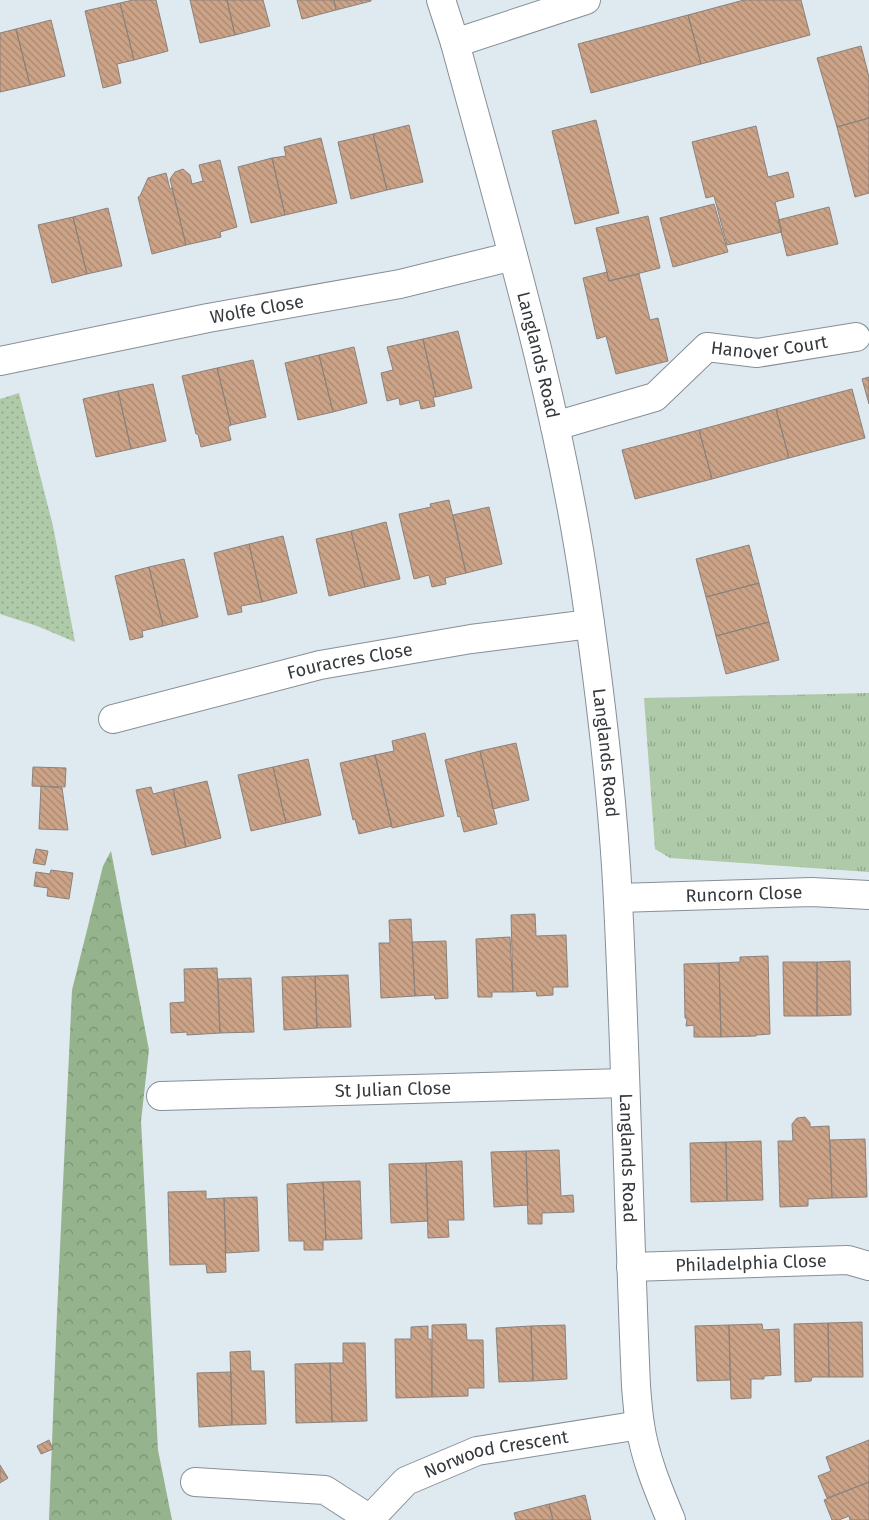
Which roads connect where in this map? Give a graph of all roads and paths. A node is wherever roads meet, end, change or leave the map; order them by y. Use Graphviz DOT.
graph roads {
  1 [pos="441,0"];
  2 [pos="586,0"];
  3 [pos="455,43"];
  4 [pos="513,256"];
  5 [pos="856,338"];
  6 [pos="0,361"];
  7 [pos="555,426"];
  8 [pos="590,624"];
  9 [pos="113,719"];
  10 [pos="869,895"];
  11 [pos="618,898"];
  12 [pos="625,1083"];
  13 [pos="161,1096"];
  14 [pos="869,1266"];
  15 [pos="631,1267"];
  16 [pos="640,1425"];
  17 [pos="195,1482"];
  18 [pos="370,1520"];
  19 [pos="671,1520"];
  1 -- 3 [label="street, Langlands Road"];
  2 -- 3 [label="street"];
  3 -- 4 [label="street, Langlands Road"];
  4 -- 6 [label="street, Wolfe Close"];
  4 -- 7 [label="street, Langlands Road"];
  5 -- 7 [label="street, Hanover Court"];
  7 -- 8 [label="street, Langlands Road"];
  8 -- 9 [label="street, Fouracres Close"];
  8 -- 11 [label="street, Langlands Road"];
  10 -- 11 [label="street, Runcorn Close"];
  11 -- 12 [label="street, Langlands Road"];
  12 -- 13 [label="street, St Julian Close"];
  12 -- 15 [label="street, Langlands Road"];
  14 -- 15 [label="street, Philadelphia Close"];
  15 -- 16 [label="street, Langlands Road"];
  16 -- 18 [label="street, Norwood Crescent"];
  16 -- 19 [label="street, Langlands Road"];
  17 -- 18 [label="street, Norwood Crescent"];
}
